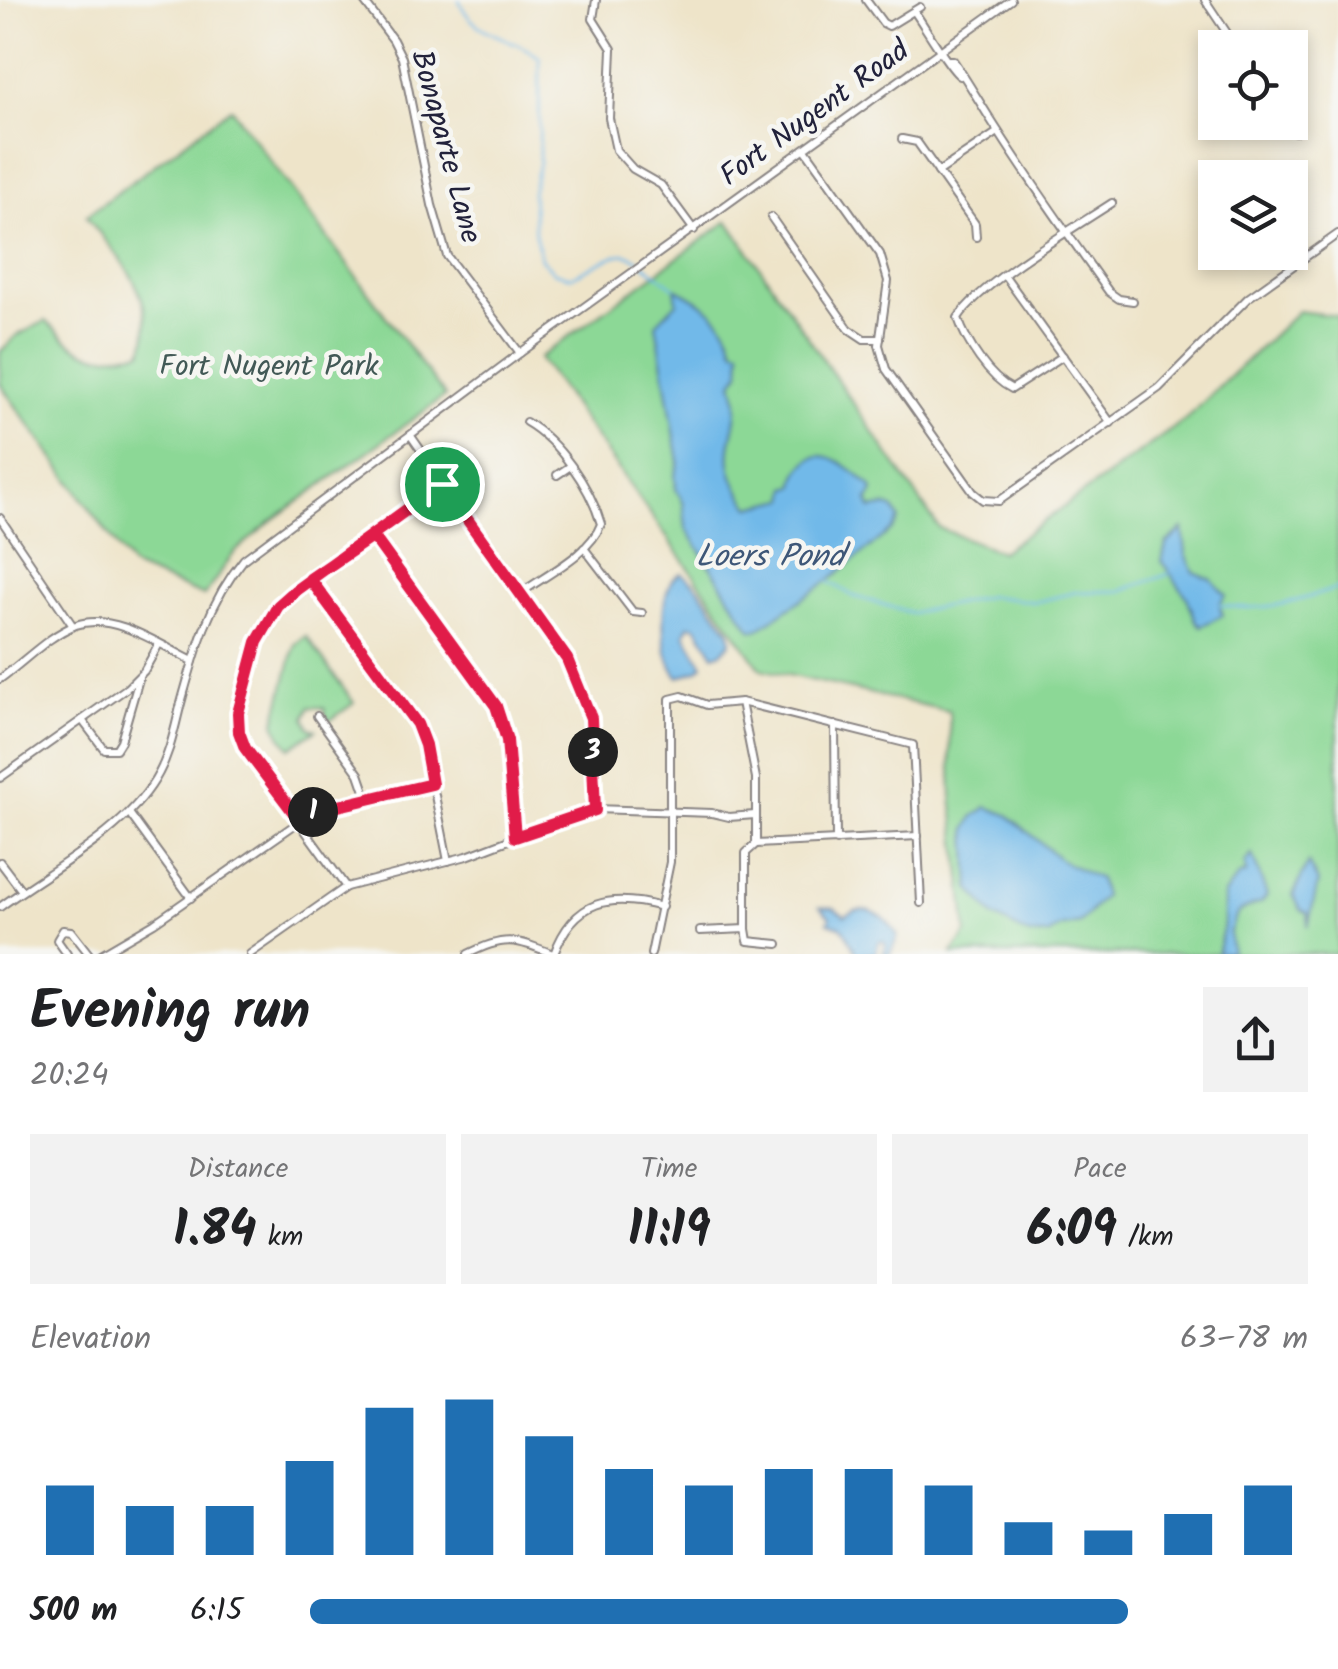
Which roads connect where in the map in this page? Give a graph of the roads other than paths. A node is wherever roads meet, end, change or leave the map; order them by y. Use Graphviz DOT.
graph roads {
  1 [pos="363,0"];
  2 [pos="596,0"];
  3 [pos="866,0"];
  4 [pos="1011,0"];
  5 [pos="1205,0"];
  6 [pos="1225,30"];
  7 [pos="943,50"];
  8 [pos="998,132"];
  9 [pos="902,139"];
  10 [pos="805,149"];
  11 [pos="938,172"];
  12 [pos="1112,203"];
  13 [pos="771,217"];
  14 [pos="694,230"];
  15 [pos="1067,234"];
  16 [pos="1338,234"];
  17 [pos="976,237"];
  18 [pos="1006,276"];
  19 [pos="1133,301"];
  20 [pos="880,339"];
  21 [pos="520,353"];
  22 [pos="1063,356"];
  23 [pos="526,422"];
  24 [pos="1111,423"];
  25 [pos="411,436"];
  26 [pos="569,467"];
  27 [pos="557,475"];
  28 [pos="442,484"];
  29 [pos="0,518"];
  30 [pos="373,536"];
  31 [pos="584,548"];
  32 [pos="310,579"];
  33 [pos="521,592"];
  34 [pos="642,612"];
  35 [pos="73,626"];
  36 [pos="158,644"];
  37 [pos="192,661"];
  38 [pos="0,666"];
  39 [pos="3,677"];
  40 [pos="139,678"];
  41 [pos="740,702"];
  42 [pos="317,716"];
  43 [pos="82,720"];
  44 [pos="835,725"];
  45 [pos="0,778"];
  46 [pos="432,784"];
  47 [pos="368,798"];
  48 [pos="595,810"];
  49 [pos="129,813"];
  50 [pos="670,813"];
  51 [pos="755,815"];
  52 [pos="300,821"];
  53 [pos="918,836"];
  54 [pos="515,837"];
  55 [pos="836,841"];
  56 [pos="756,844"];
  57 [pos="448,861"];
  58 [pos="0,862"];
  59 [pos="346,886"];
  60 [pos="22,891"];
  61 [pos="190,898"];
  62 [pos="921,902"];
  63 [pos="0,906"];
  64 [pos="662,907"];
  65 [pos="746,929"];
  66 [pos="700,931"];
  67 [pos="778,944"];
  68 [pos="66,954"];
  69 [pos="88,954"];
  70 [pos="101,954"];
  71 [pos="250,954"];
  72 [pos="468,954"];
  73 [pos="554,954"];
  74 [pos="651,954"];
  1 -- 21 [label="street, Bonaparte Lane"];
  2 -- 14 [label="street"];
  3 -- 7 [label="street"];
  4 -- 7 [label="street, Fort Nugent Road"];
  5 -- 6 [label="street"];
  7 -- 8 [label="street"];
  7 -- 10 [label="street, Fort Nugent Road"];
  8 -- 11 [label="street"];
  8 -- 15 [label="street"];
  9 -- 11 [label="street"];
  10 -- 14 [label="street, Fort Nugent Road"];
  10 -- 20 [label="street"];
  11 -- 17 [label="street"];
  12 -- 15 [label="street"];
  13 -- 20 [label="street"];
  14 -- 21 [label="street, Fort Nugent Road"];
  15 -- 18 [label="street"];
  15 -- 19 [label="street"];
  16 -- 24 [label="street"];
  18 -- 22 [label="street"];
  18 -- 22 [label="street"];
  20 -- 24 [label="street"];
  21 -- 25 [label="street, Fort Nugent Road"];
  22 -- 24 [label="street"];
  23 -- 26 [label="street"];
  25 -- 28 [label="street"];
  25 -- 37 [label="street, Fort Nugent Road"];
  26 -- 27 [label="street"];
  26 -- 31 [label="street"];
  28 -- 30 [label="street"];
  28 -- 33 [label="street"];
  29 -- 35 [label="street"];
  30 -- 32 [label="street"];
  30 -- 54 [label="street"];
  31 -- 33 [label="street"];
  31 -- 34 [label="street"];
  32 -- 46 [label="street"];
  32 -- 52 [label="street"];
  33 -- 48 [label="street"];
  35 -- 36 [label="street"];
  35 -- 39 [label="street"];
  36 -- 37 [label="street"];
  36 -- 40 [label="street"];
  37 -- 49 [label="street, Fort Nugent Road"];
  38 -- 39 [label="street"];
  40 -- 43 [label="street"];
  40 -- 43 [label="street"];
  41 -- 44 [label="street"];
  41 -- 50 [label="street"];
  41 -- 51 [label="street"];
  42 -- 47 [label="street"];
  43 -- 45 [label="street"];
  44 -- 53 [label="street"];
  44 -- 55 [label="street"];
  46 -- 47 [label="street"];
  46 -- 57 [label="street"];
  47 -- 52 [label="street"];
  48 -- 50 [label="street"];
  48 -- 54 [label="street"];
  49 -- 60 [label="street, Fort Nugent Road"];
  49 -- 61 [label="street"];
  50 -- 51 [label="street"];
  50 -- 64 [label="street"];
  51 -- 56 [label="street"];
  52 -- 59 [label="street"];
  52 -- 61 [label="street"];
  53 -- 55 [label="street"];
  53 -- 62 [label="street"];
  54 -- 57 [label="street"];
  55 -- 56 [label="street"];
  56 -- 65 [label="street"];
  57 -- 59 [label="street"];
  58 -- 60 [label="street"];
  59 -- 71 [label="street"];
  60 -- 63 [label="street, Fort Nugent Road"];
  61 -- 70 [label="street"];
  64 -- 73 [label="street"];
  64 -- 74 [label="street"];
  65 -- 66 [label="street"];
  65 -- 67 [label="street"];
  68 -- 69 [label="street"];
  72 -- 73 [label="street"];
}
